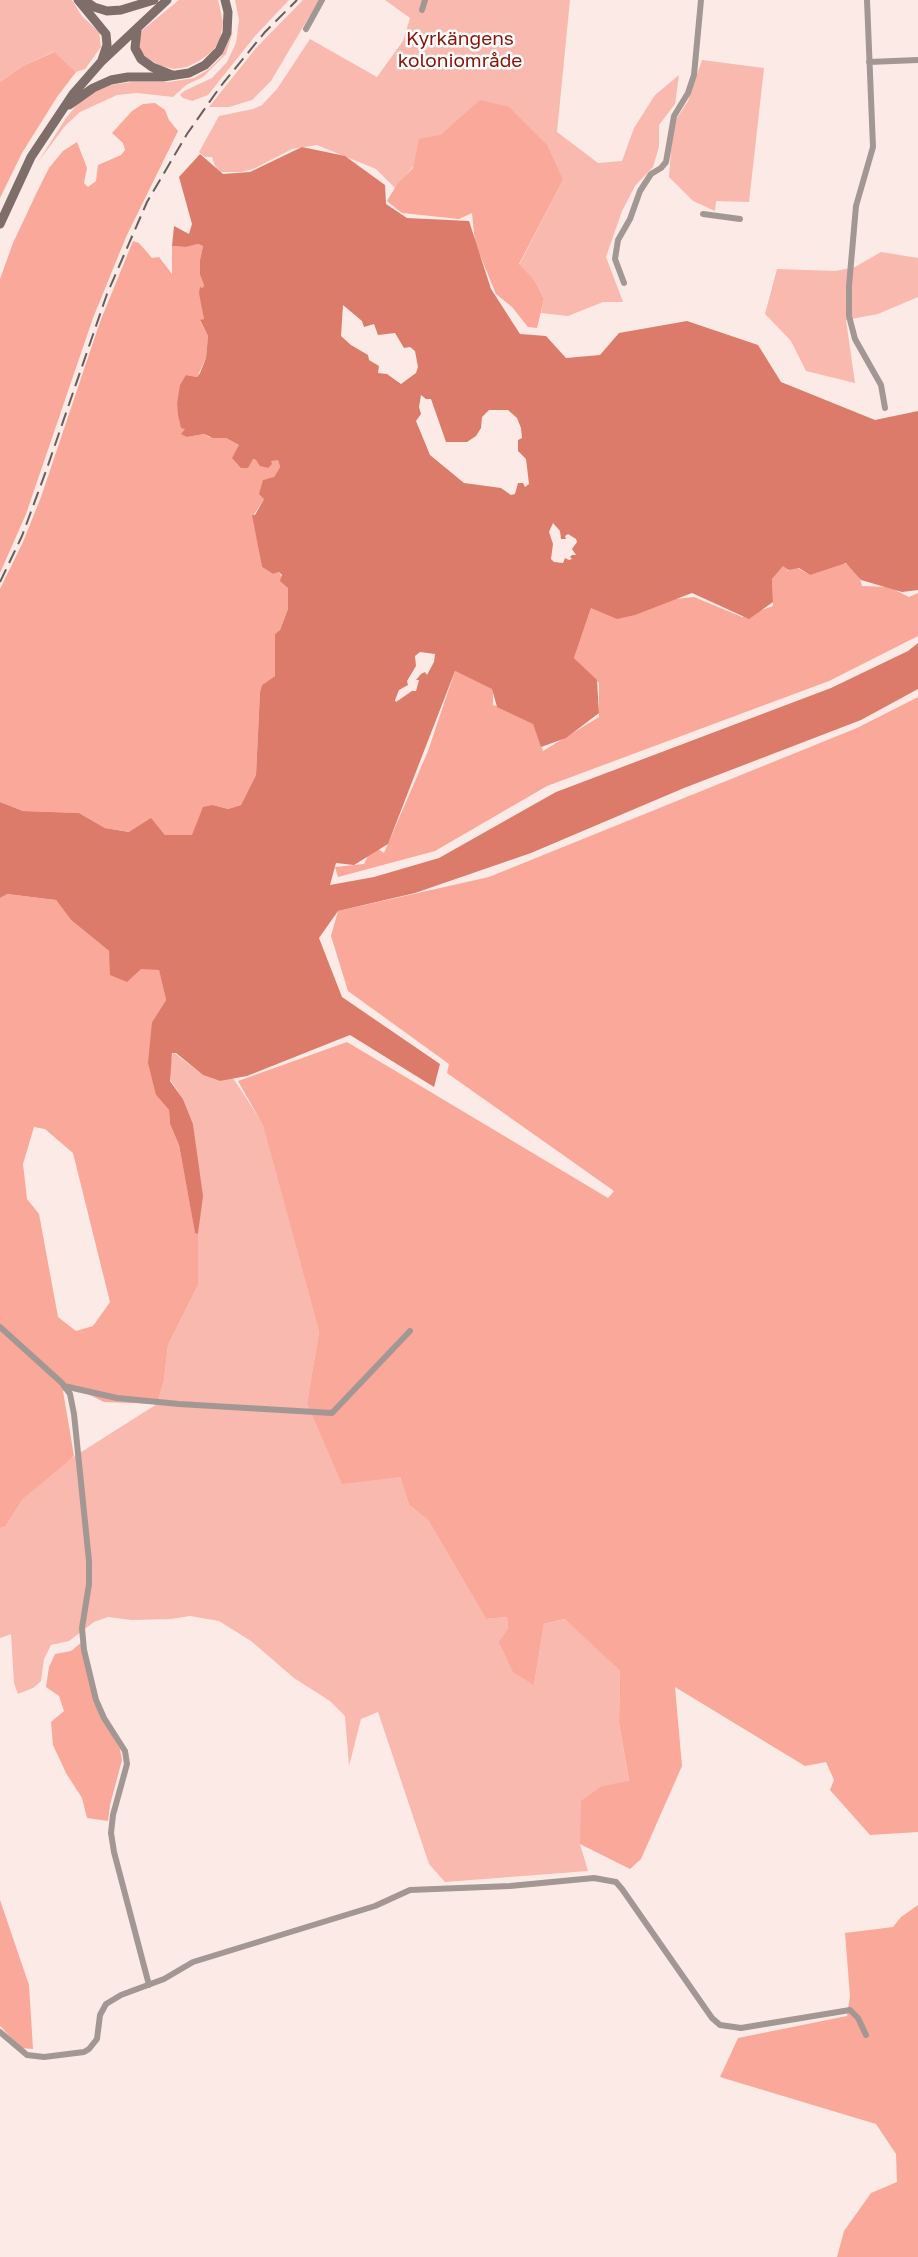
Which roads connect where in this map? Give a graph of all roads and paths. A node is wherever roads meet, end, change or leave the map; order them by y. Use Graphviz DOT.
graph roads {
  1 [pos="78,0"];
  2 [pos="84,0"];
  3 [pos="154,0"];
  4 [pos="167,0"];
  5 [pos="225,0"];
  6 [pos="322,0"];
  7 [pos="701,0"];
  8 [pos="867,0"];
  9 [pos="140,25"];
  10 [pos="306,29"];
  11 [pos="918,60"];
  12 [pos="101,62"];
  13 [pos="869,62"];
  14 [pos="174,75"];
  15 [pos="62,110"];
  16 [pos="703,214"];
  17 [pos="740,219"];
  18 [pos="0,224"];
  19 [pos="624,283"];
  20 [pos="885,408"];
  21 [pos="0,1327"];
  22 [pos="410,1331"];
  23 [pos="64,1386"];
  24 [pos="149,1985"];
  25 [pos="0,2032"];
  26 [pos="866,2035"];
  1 -- 12 [label="street"];
  2 -- 3 [label="street"];
  4 -- 9 [label="street"];
  5 -- 14 [label="street"];
  6 -- 10 [label="street"];
  7 -- 19 [label="street"];
  8 -- 13 [label="street"];
  9 -- 12 [label="street"];
  9 -- 14 [label="street"];
  11 -- 13 [label="street"];
  12 -- 15 [label="street"];
  13 -- 20 [label="street"];
  14 -- 15 [label="street"];
  15 -- 18 [label="street"];
  16 -- 17 [label="street"];
  21 -- 23 [label="street"];
  22 -- 23 [label="street"];
  23 -- 24 [label="street"];
  24 -- 25 [label="street"];
  24 -- 26 [label="street"];
}
